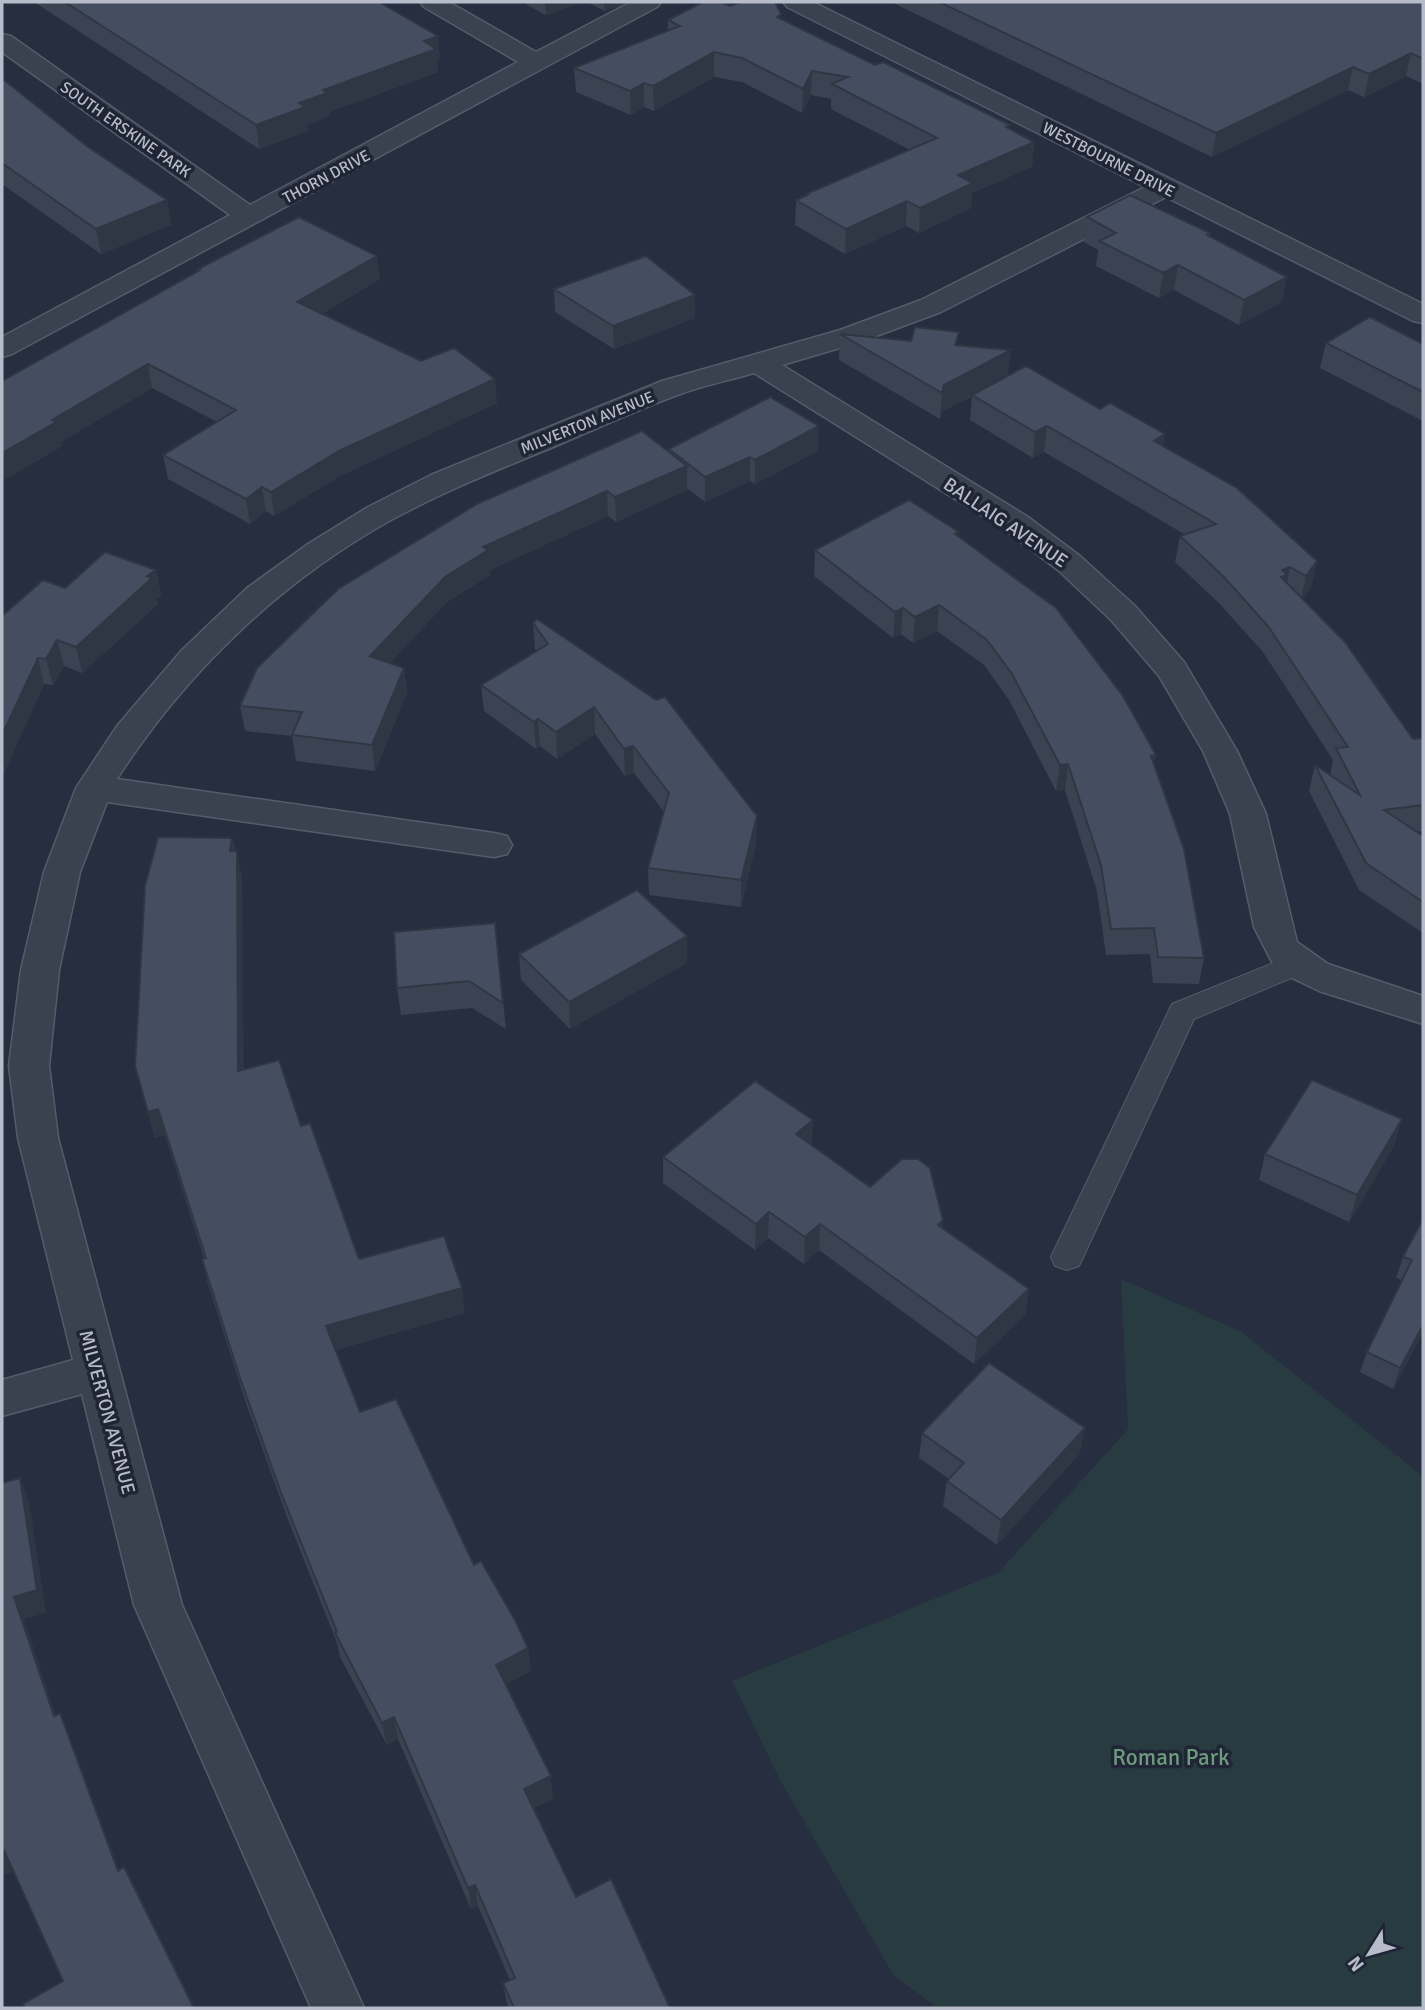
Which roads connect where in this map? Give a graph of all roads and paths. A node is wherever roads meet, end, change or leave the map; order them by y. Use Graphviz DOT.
graph roads {
  1 [pos="432,2"];
  2 [pos="649,2"];
  3 [pos="795,2"];
  4 [pos="2,41"];
  5 [pos="535,62"];
  6 [pos="1166,187"];
  7 [pos="250,217"];
  8 [pos="1423,315"];
  9 [pos="2,348"];
  10 [pos="757,362"];
  11 [pos="94,788"];
  12 [pos="494,845"];
  13 [pos="1298,964"];
  14 [pos="1423,1010"];
  15 [pos="1067,1256"];
  16 [pos="97,1372"];
  17 [pos="2,1398"];
  18 [pos="338,2008"];
  1 -- 5 [label="street"];
  2 -- 5 [label="street, THORN DRIVE"];
  3 -- 6 [label="street, WESTBOURNE DRIVE"];
  4 -- 7 [label="street, SOUTH ERSKINE PARK"];
  5 -- 7 [label="street, THORN DRIVE"];
  6 -- 8 [label="street, WESTBOURNE DRIVE"];
  6 -- 10 [label="street, MILVERTON AVENUE"];
  7 -- 9 [label="street, THORN DRIVE"];
  10 -- 11 [label="street, MILVERTON AVENUE"];
  10 -- 13 [label="street, BALLAIG AVENUE"];
  11 -- 12 [label="street"];
  11 -- 16 [label="street, MILVERTON AVENUE"];
  13 -- 14 [label="street"];
  13 -- 15 [label="lane"];
  16 -- 17 [label="street"];
  16 -- 18 [label="street, MILVERTON AVENUE"];
}
